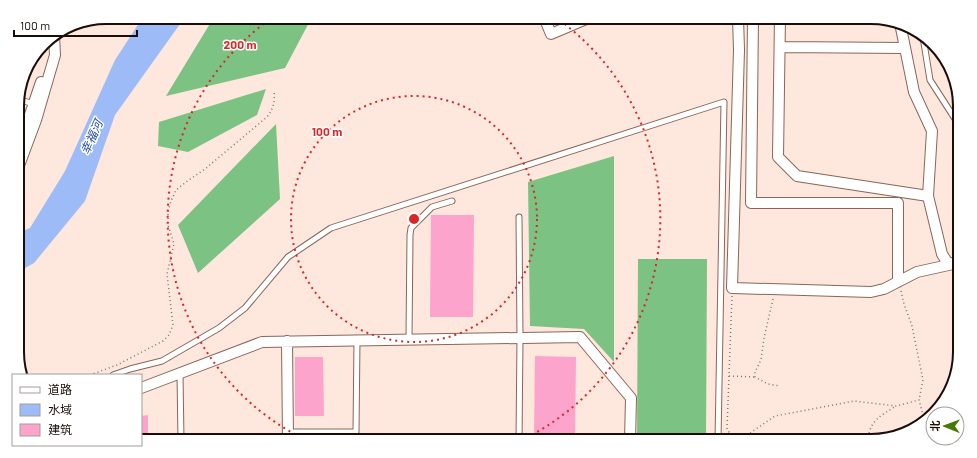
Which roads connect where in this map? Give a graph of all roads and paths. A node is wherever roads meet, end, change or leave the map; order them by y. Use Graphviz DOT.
graph roads {
  1 [pos="547,24"];
  2 [pos="575,24"];
  3 [pos="738,24"];
  4 [pos="753,24"];
  5 [pos="780,24"];
  6 [pos="901,30"];
  7 [pos="54,42"];
  8 [pos="924,44"];
  9 [pos="49,47"];
  10 [pos="780,47"];
  11 [pos="905,48"];
  12 [pos="274,90"];
  13 [pos="24,101"];
  14 [pos="37,105"];
  15 [pos="953,116"];
  16 [pos="24,136"];
  17 [pos="24,148"];
  18 [pos="928,196"];
  19 [pos="452,201"];
  20 [pos="519,217"];
  21 [pos="953,263"];
  22 [pos="953,265"];
  23 [pos="898,282"];
  24 [pos="732,288"];
  25 [pos="775,289"];
  26 [pos="520,338"];
  27 [pos="409,339"];
  28 [pos="358,340"];
  29 [pos="287,341"];
  30 [pos="93,374"];
  31 [pos="116,374"];
  32 [pos="180,374"];
  33 [pos="729,376"];
  34 [pos="755,378"];
  35 [pos="780,386"];
  36 [pos="142,388"];
  37 [pos="919,400"];
  38 [pos="896,406"];
  39 [pos="923,415"];
  40 [pos="181,434"];
  41 [pos="288,434"];
  42 [pos="322,434"];
  43 [pos="519,434"];
  44 [pos="630,434"];
  45 [pos="718,434"];
  46 [pos="730,434"];
  47 [pos="748,434"];
  48 [pos="868,434"];
  1 -- 2 [label="street"];
  3 -- 24 [label="street"];
  4 -- 23 [label="street"];
  5 -- 10 [label="street"];
  6 -- 11 [label="street"];
  7 -- 14 [label="street"];
  8 -- 15 [label="lane"];
  9 -- 14 [label="street"];
  10 -- 11 [label="street"];
  10 -- 18 [label="street"];
  11 -- 18 [label="street"];
  12 -- 30 [label="path"];
  13 -- 14 [label="lane"];
  14 -- 16 [label="street"];
  14 -- 17 [label="street"];
  18 -- 21 [label="street"];
  19 -- 27 [label="lane"];
  20 -- 26 [label="lane"];
  22 -- 23 [label="street"];
  23 -- 25 [label="street"];
  23 -- 37 [label="path"];
  24 -- 25 [label="street"];
  24 -- 33 [label="path"];
  25 -- 34 [label="path"];
  26 -- 27 [label="street"];
  26 -- 43 [label="lane"];
  26 -- 44 [label="street"];
  27 -- 28 [label="street"];
  28 -- 29 [label="street"];
  28 -- 42 [label="lane"];
  29 -- 32 [label="street"];
  29 -- 41 [label="street"];
  31 -- 45 [label="lane"];
  32 -- 36 [label="street"];
  32 -- 40 [label="lane"];
  33 -- 34 [label="path"];
  33 -- 46 [label="path"];
  34 -- 35 [label="path"];
  37 -- 38 [label="path"];
  37 -- 39 [label="path"];
  38 -- 47 [label="path"];
  38 -- 48 [label="path"];
}
